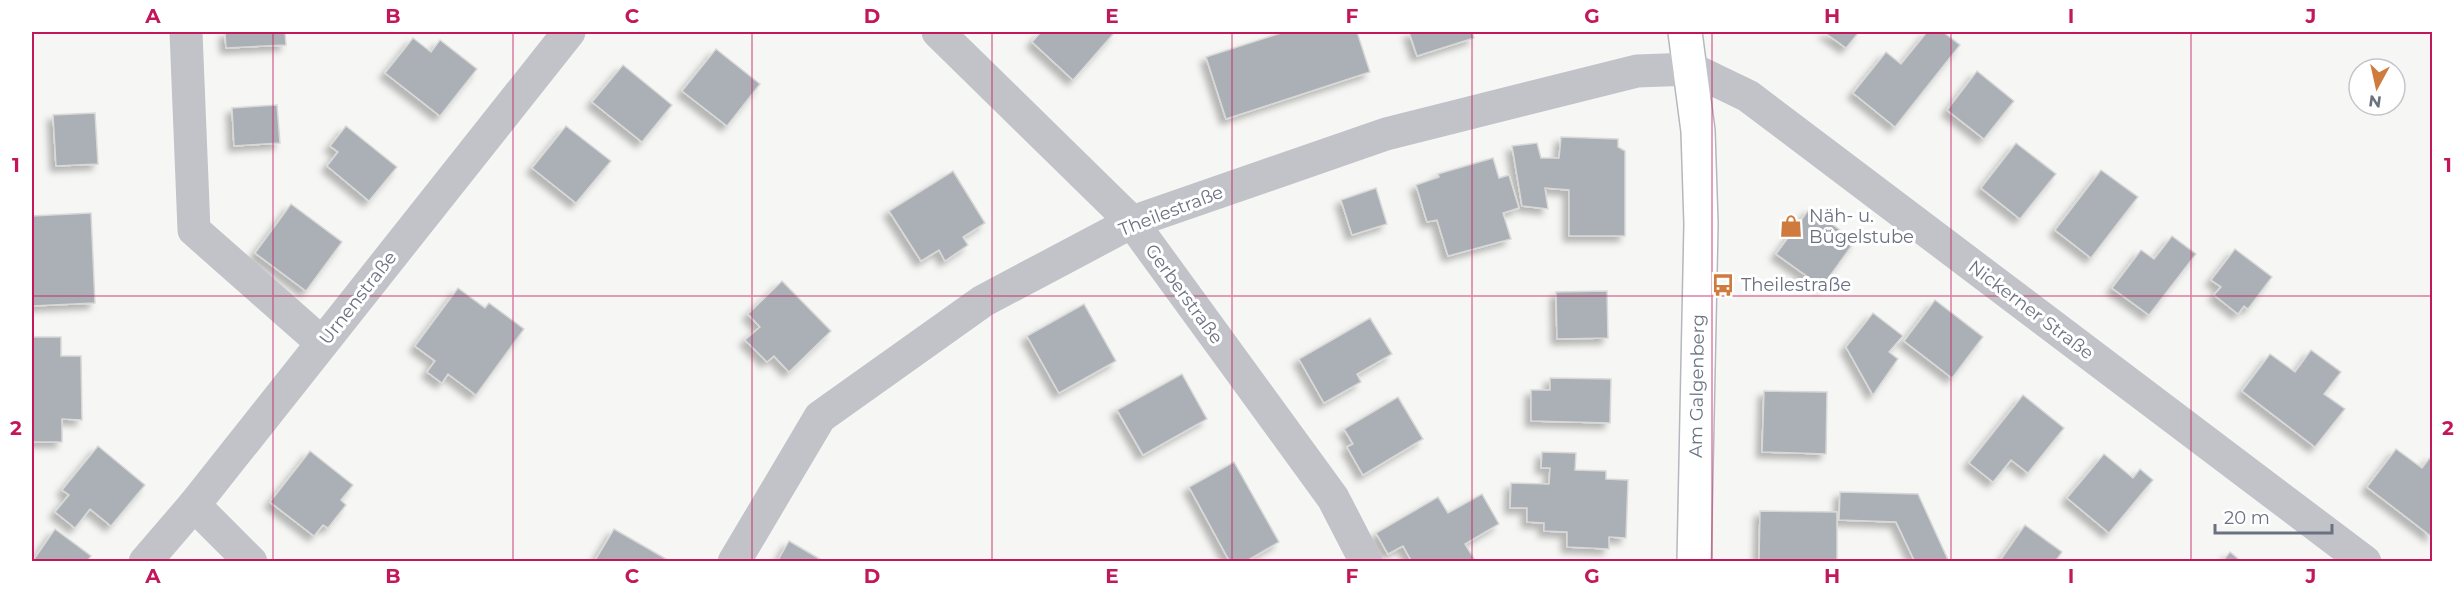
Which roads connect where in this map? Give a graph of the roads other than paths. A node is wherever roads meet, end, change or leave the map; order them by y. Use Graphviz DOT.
graph roads {
  1 [pos="186,32"];
  2 [pos="569,32"];
  3 [pos="938,32"];
  4 [pos="1685,32"];
  5 [pos="1692,69"];
  6 [pos="1132,222"];
  7 [pos="322,343"];
  8 [pos="194,505"];
  9 [pos="145,561"];
  10 [pos="250,561"];
  11 [pos="734,561"];
  12 [pos="1366,561"];
  13 [pos="1694,561"];
  14 [pos="2365,561"];
  1 -- 7 [label="street"];
  2 -- 7 [label="street, Urnenstraße"];
  3 -- 6 [label="street, Gerberstraße"];
  4 -- 5 [label="main road, Am Galgenberg"];
  5 -- 6 [label="street, Theilestraße"];
  5 -- 13 [label="main road, Am Galgenberg"];
  5 -- 14 [label="street, Nickerner Straße"];
  6 -- 11 [label="street, Theilestraße"];
  6 -- 12 [label="street, Gerberstraße"];
  7 -- 8 [label="street, Urnenstraße"];
  8 -- 9 [label="street, Urnenstraße"];
  8 -- 10 [label="street"];
}
